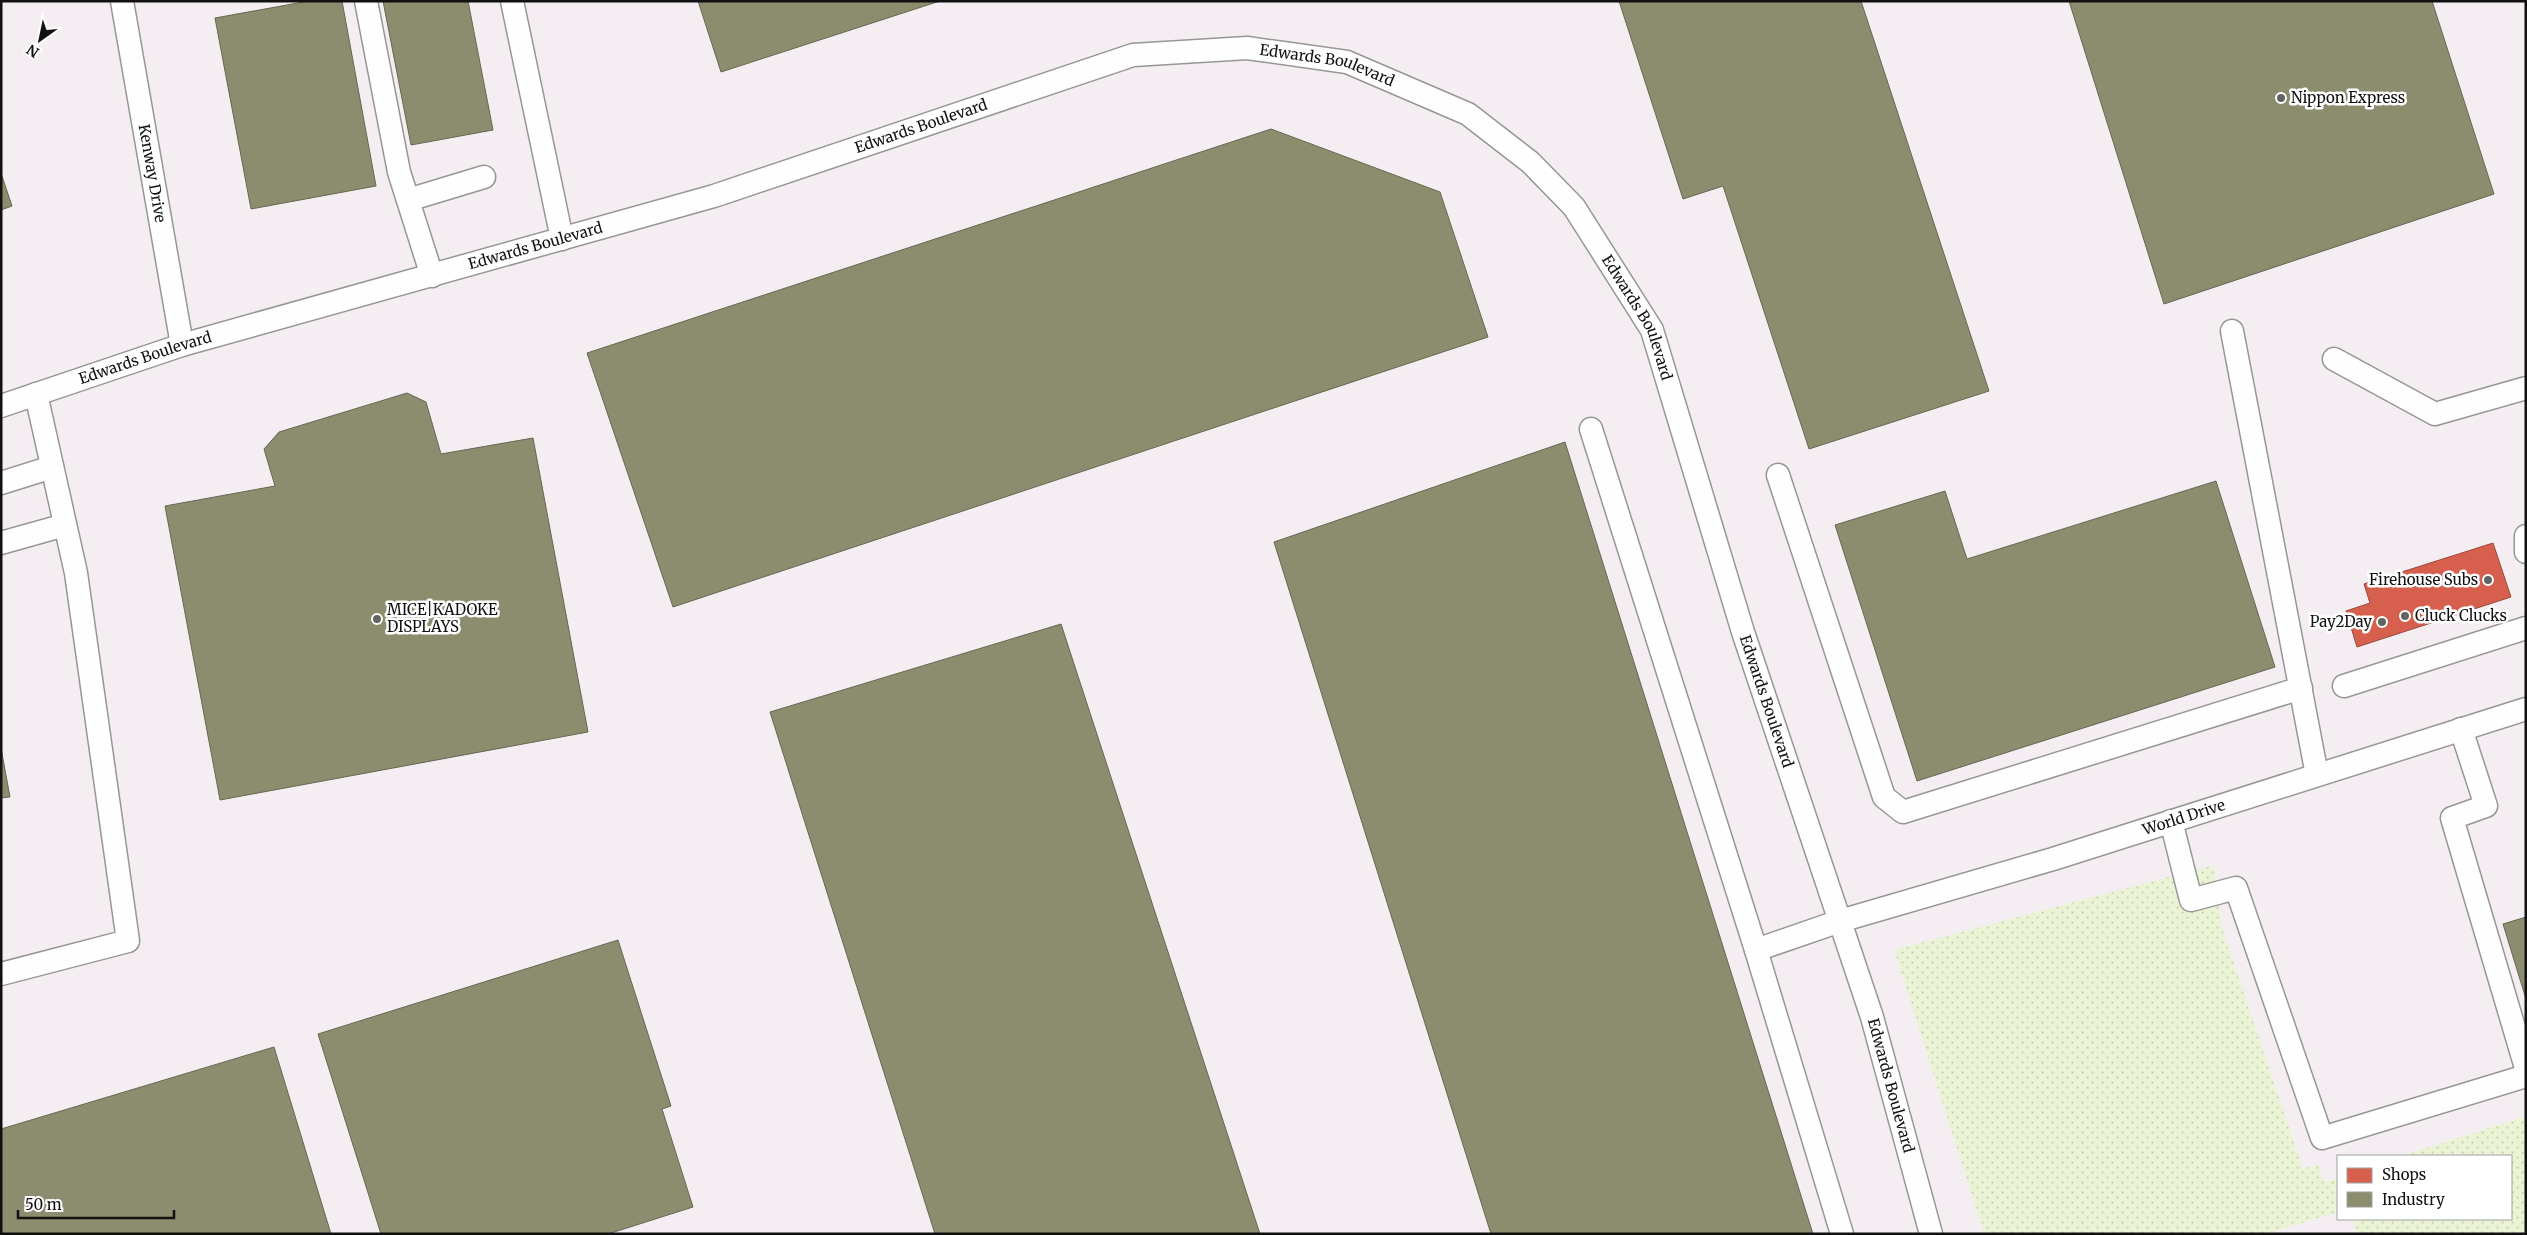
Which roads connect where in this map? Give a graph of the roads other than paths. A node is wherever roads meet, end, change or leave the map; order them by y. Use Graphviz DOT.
graph roads {
  1 [pos="122,1"];
  2 [pos="366,1"];
  3 [pos="512,1"];
  4 [pos="484,177"];
  5 [pos="408,200"];
  6 [pos="562,239"];
  7 [pos="432,276"];
  8 [pos="2232,332"];
  9 [pos="182,345"];
  10 [pos="2334,359"];
  11 [pos="2526,388"];
  12 [pos="36,394"];
  13 [pos="1,406"];
  14 [pos="1591,429"];
  15 [pos="52,468"];
  16 [pos="1778,475"];
  17 [pos="1,483"];
  18 [pos="65,525"];
  19 [pos="2526,536"];
  20 [pos="1,543"];
  21 [pos="2526,552"];
  22 [pos="2526,628"];
  23 [pos="2344,686"];
  24 [pos="2301,688"];
  25 [pos="2526,709"];
  26 [pos="2461,729"];
  27 [pos="2317,775"];
  28 [pos="2171,822"];
  29 [pos="1840,921"];
  30 [pos="1756,950"];
  31 [pos="1,974"];
  32 [pos="2526,1068"];
  33 [pos="2526,1076"];
  34 [pos="1842,1234"];
  35 [pos="1932,1234"];
  1 -- 9 [label="street, Kenway Drive"];
  2 -- 5 [label="street"];
  3 -- 6 [label="street"];
  4 -- 5 [label="street"];
  5 -- 7 [label="street"];
  6 -- 7 [label="street, Edwards Boulevard"];
  6 -- 29 [label="street, Edwards Boulevard"];
  7 -- 9 [label="street, Edwards Boulevard"];
  8 -- 24 [label="street"];
  9 -- 12 [label="street, Edwards Boulevard"];
  10 -- 11 [label="street"];
  12 -- 13 [label="street, Edwards Boulevard"];
  12 -- 15 [label="street"];
  14 -- 30 [label="street"];
  15 -- 17 [label="street"];
  15 -- 18 [label="street"];
  16 -- 24 [label="street"];
  18 -- 20 [label="street"];
  18 -- 31 [label="street"];
  19 -- 21 [label="street"];
  22 -- 23 [label="street"];
  24 -- 27 [label="street"];
  25 -- 26 [label="street, World Drive"];
  26 -- 27 [label="street, World Drive"];
  26 -- 32 [label="street"];
  27 -- 28 [label="street, World Drive"];
  28 -- 29 [label="street, World Drive"];
  28 -- 33 [label="street"];
  29 -- 30 [label="street, World Drive"];
  29 -- 35 [label="street, Edwards Boulevard"];
  30 -- 34 [label="street"];
}
